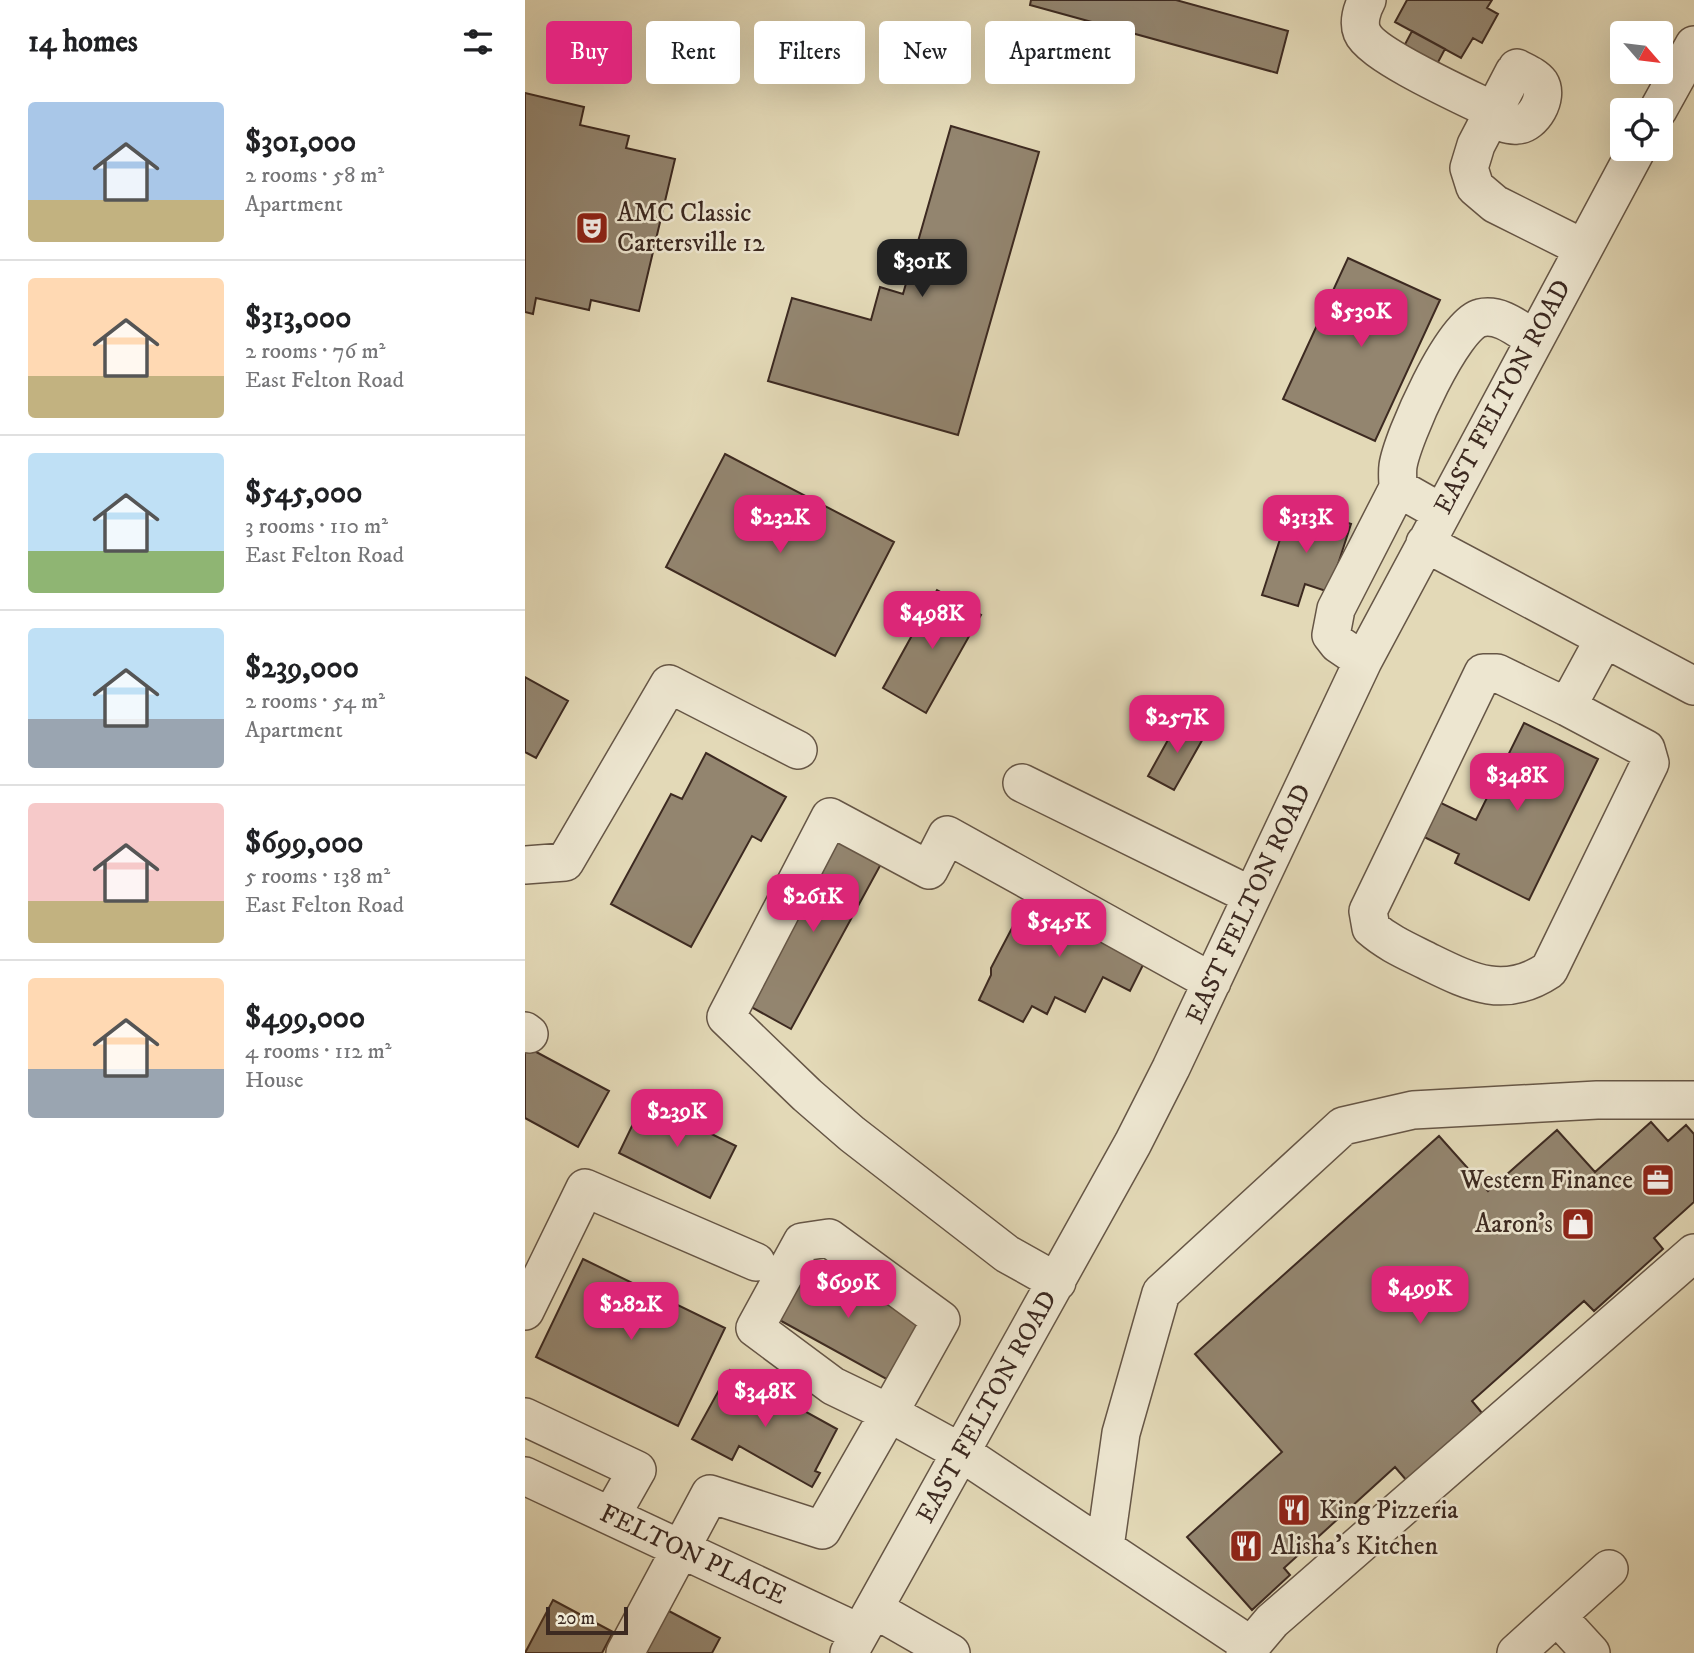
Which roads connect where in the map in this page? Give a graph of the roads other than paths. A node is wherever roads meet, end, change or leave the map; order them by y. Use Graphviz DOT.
graph roads {
  1 [pos="1367,0"];
  2 [pos="1694,45"];
  3 [pos="1515,70"];
  4 [pos="1665,98"];
  5 [pos="1492,114"];
  6 [pos="1630,161"];
  7 [pos="1583,248"];
  8 [pos="1534,339"];
  9 [pos="1398,488"];
  10 [pos="1433,528"];
  11 [pos="1604,639"];
  12 [pos="1363,661"];
  13 [pos="1694,687"];
  14 [pos="1567,707"];
  15 [pos="798,750"];
  16 [pos="1022,783"];
  17 [pos="525,865"];
  18 [pos="1252,896"];
  19 [pos="1212,982"];
  20 [pos="1694,1100"];
  21 [pos="1694,1253"];
  22 [pos="756,1262"];
  23 [pos="1057,1282"];
  24 [pos="525,1311"];
  25 [pos="889,1413"];
  26 [pos="525,1417"];
  27 [pos="962,1452"];
  28 [pos="528,1484"];
  29 [pos="611,1516"];
  30 [pos="1105,1547"];
  31 [pos="682,1549"];
  32 [pos="1609,1569"];
  33 [pos="1557,1616"];
  34 [pos="861,1632"];
  35 [pos="1247,1649"];
  36 [pos="625,1653"];
  37 [pos="951,1653"];
  38 [pos="1516,1653"];
  39 [pos="1591,1653"];
  1 -- 5 [label="street"];
  2 -- 4 [label="street"];
  3 -- 5 [label="street"];
  5 -- 7 [label="street"];
  6 -- 7 [label="street, EAST FELTON ROAD"];
  7 -- 8 [label="street, EAST FELTON ROAD"];
  8 -- 9 [label="street"];
  8 -- 10 [label="street, EAST FELTON ROAD"];
  9 -- 10 [label="street"];
  9 -- 12 [label="street"];
  10 -- 11 [label="street"];
  10 -- 12 [label="street, EAST FELTON ROAD"];
  11 -- 13 [label="street"];
  11 -- 14 [label="street"];
  12 -- 18 [label="street, EAST FELTON ROAD"];
  14 -- 14 [label="street"];
  15 -- 17 [label="street"];
  16 -- 18 [label="street"];
  18 -- 19 [label="street, EAST FELTON ROAD"];
  19 -- 23 [label="street, EAST FELTON ROAD"];
  19 -- 23 [label="street"];
  20 -- 30 [label="street"];
  21 -- 35 [label="street"];
  22 -- 24 [label="street"];
  23 -- 27 [label="street, EAST FELTON ROAD"];
  25 -- 25 [label="street"];
  25 -- 27 [label="street"];
  25 -- 31 [label="street"];
  26 -- 29 [label="street"];
  27 -- 30 [label="street"];
  27 -- 34 [label="street, EAST FELTON ROAD"];
  28 -- 29 [label="street, FELTON PLACE"];
  29 -- 31 [label="street, FELTON PLACE"];
  30 -- 35 [label="street"];
  31 -- 34 [label="street, FELTON PLACE"];
  31 -- 36 [label="street"];
  32 -- 33 [label="street"];
  33 -- 38 [label="street"];
  33 -- 39 [label="street"];
  34 -- 37 [label="street, FELTON PLACE"];
}
